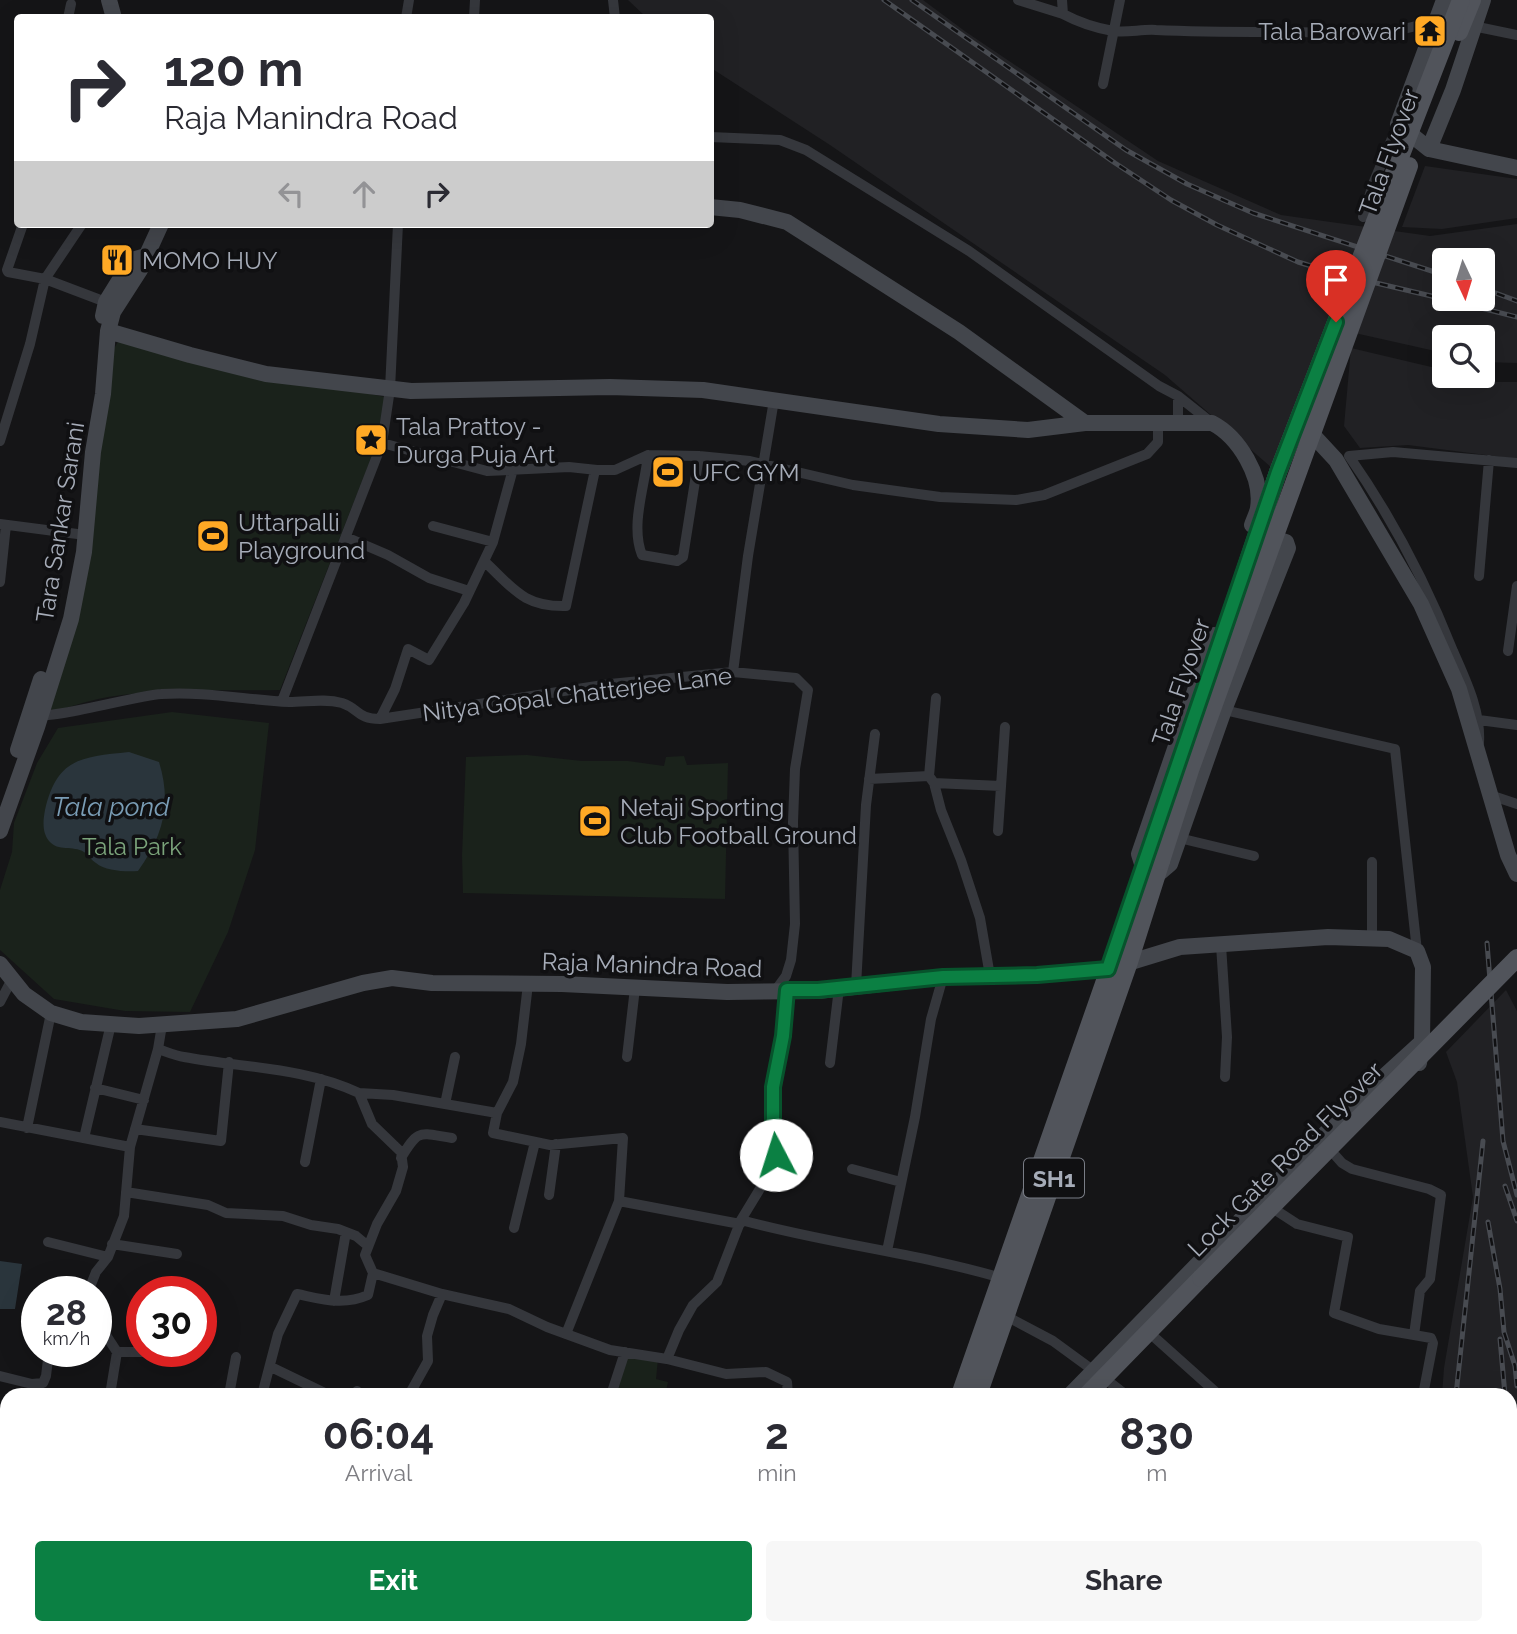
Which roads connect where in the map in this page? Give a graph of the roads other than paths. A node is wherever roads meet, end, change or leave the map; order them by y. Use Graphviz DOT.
graph roads {
  1 [pos="1018,0"];
  2 [pos="1062,0"];
  3 [pos="1120,0"];
  4 [pos="1444,0"];
  5 [pos="1461,0"];
  6 [pos="1472,0"];
  7 [pos="1483,0"];
  8 [pos="71,4"];
  9 [pos="69,14"];
  10 [pos="1063,14"];
  11 [pos="1438,18"];
  12 [pos="1466,29"];
  13 [pos="1115,32"];
  14 [pos="1517,35"];
  15 [pos="1103,84"];
  16 [pos="1398,124"];
  17 [pos="714,137"];
  18 [pos="1429,149"];
  19 [pos="1517,168"];
  20 [pos="714,207"];
  21 [pos="1363,217"];
  22 [pos="22,228"];
  23 [pos="79,228"];
  24 [pos="160,228"];
  25 [pos="398,228"];
  26 [pos="45,279"];
  27 [pos="111,304"];
  28 [pos="108,331"];
  29 [pos="390,388"];
  30 [pos="1178,396"];
  31 [pos="774,400"];
  32 [pos="1178,422"];
  33 [pos="1158,423"];
  34 [pos="1212,423"];
  35 [pos="1085,424"];
  36 [pos="1311,433"];
  37 [pos="0,441"];
  38 [pos="382,443"];
  39 [pos="648,456"];
  40 [pos="699,456"];
  41 [pos="1489,460"];
  42 [pos="1517,463"];
  43 [pos="763,464"];
  44 [pos="513,469"];
  45 [pos="595,470"];
  46 [pos="3,525"];
  47 [pos="433,526"];
  48 [pos="1250,530"];
  49 [pos="82,534"];
  50 [pos="346,537"];
  51 [pos="493,542"];
  52 [pos="484,561"];
  53 [pos="1479,576"];
  54 [pos="0,582"];
  55 [pos="1517,586"];
  56 [pos="469,591"];
  57 [pos="1508,651"];
  58 [pos="733,672"];
  59 [pos="936,698"];
  60 [pos="282,701"];
  61 [pos="1224,710"];
  62 [pos="36,713"];
  63 [pos="380,719"];
  64 [pos="1475,724"];
  65 [pos="1517,724"];
  66 [pos="1005,727"];
  67 [pos="874,734"];
  68 [pos="869,779"];
  69 [pos="931,780"];
  70 [pos="1001,786"];
  71 [pos="1490,795"];
  72 [pos="1517,804"];
  73 [pos="0,806"];
  74 [pos="0,831"];
  75 [pos="998,831"];
  76 [pos="1180,838"];
  77 [pos="1254,856"];
  78 [pos="1372,862"];
  79 [pos="1152,866"];
  80 [pos="1517,874"];
  81 [pos="1372,938"];
  82 [pos="1221,945"];
  83 [pos="1417,951"];
  84 [pos="1517,958"];
  85 [pos="1129,962"];
  86 [pos="0,964"];
  87 [pos="1108,969"];
  88 [pos="990,976"];
  89 [pos="943,977"];
  90 [pos="11,981"];
  91 [pos="528,984"];
  92 [pos="856,986"];
  93 [pos="635,988"];
  94 [pos="839,988"];
  95 [pos="781,991"];
  96 [pos="0,1002"];
  97 [pos="51,1013"];
  98 [pos="111,1024"];
  99 [pos="162,1025"];
  100 [pos="1422,1042"];
  101 [pos="158,1049"];
  102 [pos="455,1057"];
  103 [pos="627,1057"];
  104 [pos="229,1062"];
  105 [pos="831,1063"];
  106 [pos="1225,1077"];
  107 [pos="321,1079"];
  108 [pos="95,1088"];
  109 [pos="359,1093"];
  110 [pos="144,1100"];
  111 [pos="446,1104"];
  112 [pos="497,1113"];
  113 [pos="0,1122"];
  114 [pos="27,1128"];
  115 [pos="135,1129"];
  116 [pos="84,1138"];
  117 [pos="452,1138"];
  118 [pos="535,1142"];
  119 [pos="556,1144"];
  120 [pos="130,1147"];
  121 [pos="1334,1153"];
  122 [pos="401,1158"];
  123 [pos="305,1162"];
  124 [pos="852,1169"];
  125 [pos="901,1182"];
  126 [pos="126,1192"];
  127 [pos="549,1195"];
  128 [pos="620,1201"];
  129 [pos="1277,1210"];
  130 [pos="741,1222"];
  131 [pos="514,1228"];
  132 [pos="346,1232"];
  133 [pos="48,1242"];
  134 [pos="112,1244"];
  135 [pos="369,1246"];
  136 [pos="887,1251"];
  137 [pos="177,1254"];
  138 [pos="108,1257"];
  139 [pos="373,1273"];
  140 [pos="94,1276"];
  141 [pos="1009,1280"];
  142 [pos="442,1294"];
  143 [pos="334,1301"];
  144 [pos="1006,1316"];
  145 [pos="566,1334"];
  146 [pos="1414,1335"];
  147 [pos="1153,1336"];
  148 [pos="112,1344"];
  149 [pos="117,1352"];
  150 [pos="126,1352"];
  151 [pos="625,1352"];
  152 [pos="236,1357"];
  153 [pos="667,1359"];
  154 [pos="47,1367"];
  155 [pos="271,1367"];
  156 [pos="1094,1371"];
  157 [pos="0,1376"];
  158 [pos="1108,1381"];
  159 [pos="111,1388"];
  160 [pos="230,1388"];
  161 [pos="264,1388"];
  162 [pos="314,1388"];
  163 [pos="413,1388"];
  164 [pos="613,1388"];
  165 [pos="787,1388"];
  166 [pos="963,1388"];
  167 [pos="980,1388"];
  168 [pos="1077,1388"];
  169 [pos="1094,1388"];
  170 [pos="1102,1388"];
  171 [pos="1117,1388"];
  172 [pos="1211,1388"];
  173 [pos="1424,1388"];
  1 -- 10 [label="street"];
  2 -- 10 [label="street"];
  3 -- 13 [label="street"];
  4 -- 11 [label="street"];
  5 -- 79 [label="main road, Tala Flyover / SH1, bridge"];
  6 -- 12 [label="main road, Tala Flyover"];
  7 -- 12 [label="street"];
  8 -- 9 [label="street"];
  10 -- 13 [label="street"];
  11 -- 13 [label="street"];
  11 -- 16 [label="street"];
  12 -- 14 [label="street"];
  12 -- 18 [label="street"];
  12 -- 36 [label="main road, Tala Flyover, bridge"];
  13 -- 15 [label="street"];
  16 -- 18 [label="street"];
  16 -- 21 [label="street"];
  17 -- 30 [label="street"];
  18 -- 19 [label="street"];
  20 -- 35 [label="street"];
  22 -- 26 [label="street"];
  23 -- 26 [label="street"];
  24 -- 27 [label="street, Tara Sankar Sarani"];
  25 -- 29 [label="street"];
  26 -- 27 [label="street"];
  26 -- 37 [label="street"];
  27 -- 28 [label="street, Tara Sankar Sarani"];
  27 -- 49 [label="street"];
  28 -- 29 [label="street"];
  28 -- 49 [label="street, Tara Sankar Sarani"];
  29 -- 31 [label="street"];
  29 -- 38 [label="street"];
  30 -- 32 [label="street"];
  30 -- 34 [label="street"];
  31 -- 35 [label="street"];
  31 -- 43 [label="street"];
  32 -- 33 [label="street"];
  32 -- 34 [label="street"];
  33 -- 35 [label="street"];
  33 -- 43 [label="street"];
  34 -- 48 [label="street"];
  36 -- 64 [label="street"];
  36 -- 79 [label="main road, Tala Flyover, bridge"];
  38 -- 44 [label="street"];
  38 -- 50 [label="street"];
  39 -- 40 [label="street"];
  39 -- 40 [label="street"];
  39 -- 45 [label="street"];
  40 -- 43 [label="street"];
  41 -- 42 [label="street"];
  41 -- 53 [label="street"];
  41 -- 64 [label="street"];
  43 -- 58 [label="street"];
  44 -- 45 [label="street"];
  44 -- 51 [label="street"];
  45 -- 52 [label="street"];
  46 -- 49 [label="street"];
  46 -- 54 [label="street"];
  47 -- 51 [label="street"];
  48 -- 61 [label="street"];
  48 -- 79 [label="street"];
  49 -- 62 [label="street, Tara Sankar Sarani"];
  50 -- 56 [label="street"];
  50 -- 60 [label="street"];
  51 -- 52 [label="street"];
  52 -- 56 [label="street"];
  55 -- 57 [label="street"];
  56 -- 63 [label="street"];
  58 -- 63 [label="street, Nitya Gopal Chatterjee Lane"];
  58 -- 95 [label="street, Nitya Gopal Chatterjee Lane"];
  59 -- 69 [label="street"];
  60 -- 62 [label="street, Nitya Gopal Chatterjee Lane"];
  60 -- 63 [label="street, Nitya Gopal Chatterjee Lane"];
  61 -- 76 [label="street"];
  61 -- 83 [label="street"];
  62 -- 73 [label="street"];
  62 -- 74 [label="street, Tara Sankar Sarani"];
  64 -- 65 [label="street"];
  64 -- 71 [label="street"];
  66 -- 70 [label="street"];
  67 -- 68 [label="street"];
  68 -- 69 [label="street"];
  68 -- 92 [label="street"];
  69 -- 70 [label="street"];
  69 -- 88 [label="street"];
  70 -- 75 [label="street"];
  71 -- 72 [label="street"];
  71 -- 80 [label="street"];
  76 -- 77 [label="street"];
  76 -- 79 [label="street"];
  78 -- 81 [label="street"];
  79 -- 85 [label="main road, SH1"];
  79 -- 87 [label="main road, SH1"];
  81 -- 82 [label="street, Raja Manindra Road"];
  81 -- 83 [label="street, Raja Manindra Road"];
  82 -- 85 [label="street, Raja Manindra Road"];
  82 -- 106 [label="street"];
  83 -- 100 [label="street"];
  84 -- 169 [label="main road, Lock Gate Road Flyover, bridge"];
  85 -- 87 [label="street, Raja Manindra Road"];
  85 -- 141 [label="main road, SH1"];
  86 -- 90 [label="street, Raja Manindra Road"];
  87 -- 88 [label="street, Raja Manindra Road"];
  87 -- 141 [label="main road, SH1"];
  88 -- 89 [label="street, Raja Manindra Road"];
  89 -- 92 [label="street, Raja Manindra Road"];
  89 -- 125 [label="street"];
  90 -- 96 [label="street"];
  90 -- 97 [label="street, Raja Manindra Road"];
  91 -- 93 [label="street, Raja Manindra Road"];
  91 -- 99 [label="street, Raja Manindra Road"];
  91 -- 112 [label="street"];
  92 -- 94 [label="street, Raja Manindra Road"];
  93 -- 95 [label="street, Raja Manindra Road"];
  93 -- 103 [label="street"];
  94 -- 95 [label="street, Raja Manindra Road"];
  94 -- 105 [label="street"];
  95 -- 130 [label="street"];
  97 -- 98 [label="street, Raja Manindra Road"];
  97 -- 114 [label="street"];
  98 -- 99 [label="street, Raja Manindra Road"];
  98 -- 108 [label="street"];
  99 -- 101 [label="street"];
  100 -- 121 [label="street"];
  100 -- 156 [label="street"];
  101 -- 104 [label="street"];
  101 -- 110 [label="street"];
  102 -- 111 [label="street"];
  104 -- 107 [label="street"];
  104 -- 115 [label="street"];
  107 -- 109 [label="street"];
  107 -- 123 [label="street"];
  108 -- 110 [label="street"];
  108 -- 116 [label="street"];
  109 -- 111 [label="street"];
  109 -- 122 [label="street"];
  110 -- 115 [label="street"];
  111 -- 112 [label="street"];
  112 -- 118 [label="street"];
  113 -- 114 [label="street"];
  114 -- 116 [label="street"];
  115 -- 120 [label="street"];
  116 -- 120 [label="street"];
  117 -- 122 [label="street"];
  118 -- 119 [label="street"];
  118 -- 131 [label="street"];
  119 -- 127 [label="street"];
  119 -- 128 [label="street"];
  120 -- 126 [label="street"];
  121 -- 129 [label="street"];
  121 -- 146 [label="street"];
  122 -- 135 [label="street"];
  124 -- 125 [label="street"];
  125 -- 136 [label="street"];
  126 -- 132 [label="street"];
  126 -- 134 [label="street"];
  128 -- 130 [label="street"];
  128 -- 145 [label="street"];
  129 -- 146 [label="street"];
  129 -- 147 [label="street"];
  130 -- 136 [label="street"];
  130 -- 153 [label="street"];
  132 -- 135 [label="street"];
  132 -- 143 [label="street"];
  133 -- 138 [label="street"];
  134 -- 137 [label="street"];
  134 -- 138 [label="street"];
  135 -- 139 [label="street"];
  136 -- 141 [label="street"];
  138 -- 140 [label="street"];
  139 -- 142 [label="street"];
  139 -- 143 [label="street"];
  141 -- 144 [label="main road, SH1"];
  141 -- 166 [label="main road, SH1"];
  142 -- 145 [label="street"];
  142 -- 163 [label="street"];
  143 -- 155 [label="street"];
  144 -- 156 [label="street"];
  144 -- 167 [label="main road, SH1"];
  145 -- 151 [label="street"];
  146 -- 173 [label="street"];
  147 -- 158 [label="street"];
  147 -- 172 [label="street"];
  148 -- 149 [label="street"];
  149 -- 150 [label="street"];
  149 -- 159 [label="street"];
  151 -- 153 [label="street"];
  151 -- 164 [label="street"];
  152 -- 160 [label="street"];
  153 -- 165 [label="street"];
  154 -- 157 [label="street"];
  155 -- 161 [label="street"];
  155 -- 162 [label="street"];
  156 -- 168 [label="street"];
  158 -- 170 [label="street"];
  158 -- 171 [label="street"];
}
